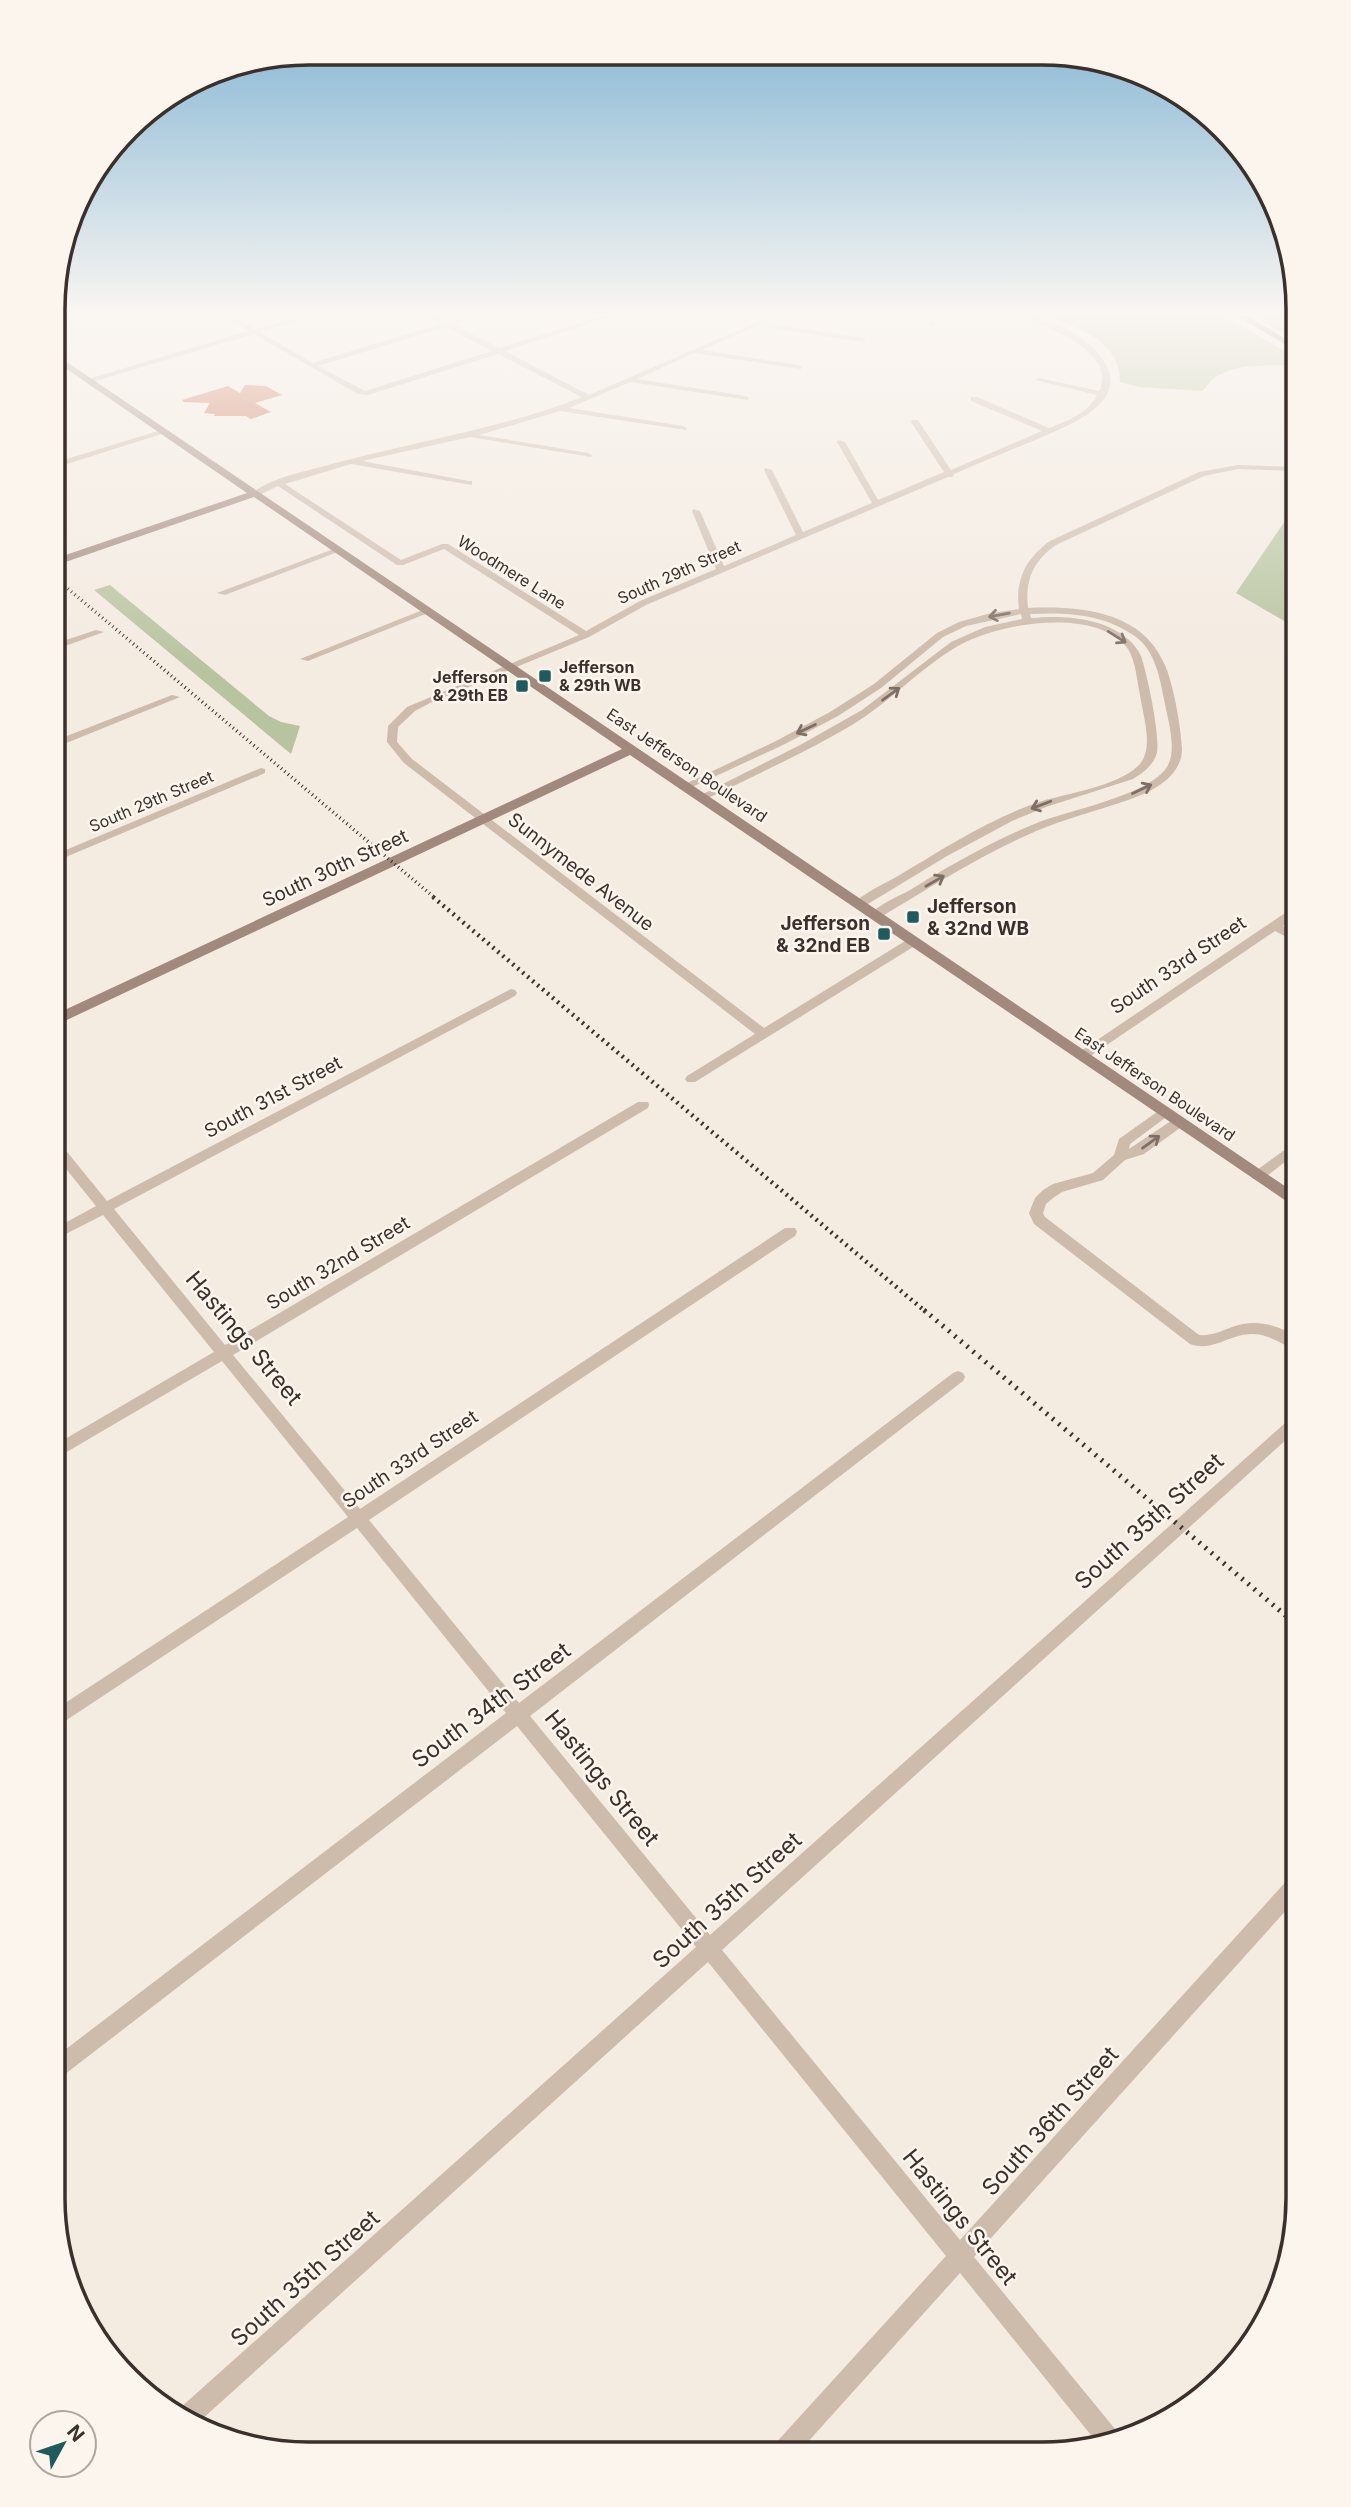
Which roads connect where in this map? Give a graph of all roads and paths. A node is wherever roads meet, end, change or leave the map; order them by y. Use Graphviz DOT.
graph roads {
  1 [pos="161,433"];
  2 [pos="165,433"];
  3 [pos="476,433"];
  4 [pos="922,433"];
  5 [pos="1049,433"];
  6 [pos="469,435"];
  7 [pos="841,442"];
  8 [pos="588,455"];
  9 [pos="350,461"];
  10 [pos="65,463"];
  11 [pos="1286,469"];
  12 [pos="768,470"];
  13 [pos="950,475"];
  14 [pos="279,483"];
  15 [pos="469,483"];
  16 [pos="256,494"];
  17 [pos="877,505"];
  18 [pos="696,511"];
  19 [pos="801,537"];
  20 [pos="339,550"];
  21 [pos="65,559"];
  22 [pos="721,570"];
  23 [pos="222,593"];
  24 [pos="428,611"];
  25 [pos="1026,616"];
  26 [pos="99,632"];
  27 [pos="586,635"];
  28 [pos="65,644"];
  29 [pos="304,659"];
  30 [pos="511,667"];
  31 [pos="175,697"];
  32 [pos="392,729"];
  33 [pos="65,741"];
  34 [pos="632,749"];
  35 [pos="261,771"];
  36 [pos="686,786"];
  37 [pos="702,797"];
  38 [pos="484,820"];
  39 [pos="65,854"];
  40 [pos="859,904"];
  41 [pos="875,915"];
  42 [pos="1286,918"];
  43 [pos="1275,926"];
  44 [pos="1286,932"];
  45 [pos="914,941"];
  46 [pos="510,993"];
  47 [pos="65,1016"];
  48 [pos="763,1034"];
  49 [pos="1082,1056"];
  50 [pos="691,1079"];
  51 [pos="643,1105"];
  52 [pos="1164,1112"];
  53 [pos="1179,1122"];
  54 [pos="1286,1154"];
  55 [pos="1120,1157"];
  56 [pos="65,1158"];
  57 [pos="1258,1176"];
  58 [pos="1286,1195"];
  59 [pos="105,1208"];
  60 [pos="65,1229"];
  61 [pos="790,1231"];
  62 [pos="1286,1338"];
  63 [pos="225,1353"];
  64 [pos="958,1377"];
  65 [pos="1286,1431"];
  66 [pos="65,1447"];
  67 [pos="360,1518"];
  68 [pos="65,1713"];
  69 [pos="519,1715"];
  70 [pos="1286,1896"];
  71 [pos="709,1949"];
  72 [pos="65,2062"];
  73 [pos="961,2257"];
  74 [pos="192,2412"];
  75 [pos="1104,2434"];
  76 [pos="792,2442"];
  1 -- 10 [label="street"];
  2 -- 16 [label="street, East Jefferson Boulevard"];
  3 -- 6 [label="street"];
  4 -- 13 [label="street"];
  5 -- 13 [label="street, South 29th Street"];
  6 -- 8 [label="street"];
  6 -- 9 [label="street"];
  7 -- 17 [label="street"];
  9 -- 14 [label="street"];
  9 -- 15 [label="street"];
  11 -- 25 [label="street"];
  12 -- 19 [label="street"];
  13 -- 17 [label="street, South 29th Street"];
  14 -- 16 [label="street"];
  14 -- 27 [label="street, Woodmere Lane"];
  16 -- 20 [label="street, East Jefferson Boulevard"];
  16 -- 21 [label="street"];
  17 -- 19 [label="street, South 29th Street"];
  18 -- 22 [label="street"];
  19 -- 22 [label="street, South 29th Street"];
  20 -- 23 [label="street"];
  20 -- 24 [label="street, East Jefferson Boulevard"];
  22 -- 27 [label="street, South 29th Street"];
  24 -- 29 [label="street"];
  24 -- 30 [label="street, East Jefferson Boulevard"];
  25 -- 36 [label="street, one-way"];
  37 -- 25 [label="street, one-way"];
  25 -- 40 [label="street, one-way"];
  41 -- 25 [label="street, one-way"];
  26 -- 28 [label="street"];
  27 -- 30 [label="street, South 29th Street"];
  30 -- 32 [label="street, South 29th Street"];
  30 -- 34 [label="street, East Jefferson Boulevard"];
  31 -- 33 [label="street"];
  32 -- 38 [label="street, Sunnymede Avenue"];
  34 -- 36 [label="street, East Jefferson Boulevard"];
  34 -- 38 [label="street, South 30th Street"];
  35 -- 39 [label="street, South 29th Street"];
  36 -- 37 [label="street, East Jefferson Boulevard"];
  37 -- 40 [label="street, East Jefferson Boulevard"];
  38 -- 47 [label="street, South 30th Street"];
  38 -- 48 [label="street, Sunnymede Avenue"];
  40 -- 41 [label="street, East Jefferson Boulevard"];
  41 -- 45 [label="street, East Jefferson Boulevard"];
  42 -- 43 [label="street, South 33rd Street"];
  43 -- 44 [label="street"];
  43 -- 49 [label="street, South 33rd Street"];
  45 -- 48 [label="street"];
  45 -- 49 [label="street, East Jefferson Boulevard"];
  46 -- 59 [label="street, South 31st Street"];
  48 -- 50 [label="street"];
  49 -- 52 [label="street, East Jefferson Boulevard"];
  51 -- 63 [label="street, South 32nd Street"];
  52 -- 53 [label="street, East Jefferson Boulevard"];
  52 -- 55 [label="street"];
  55 -- 53 [label="street, one-way"];
  53 -- 57 [label="street, East Jefferson Boulevard"];
  54 -- 57 [label="street"];
  55 -- 62 [label="street"];
  56 -- 59 [label="street, Hastings Street"];
  57 -- 58 [label="street, East Jefferson Boulevard"];
  59 -- 60 [label="street, South 31st Street"];
  59 -- 63 [label="street, Hastings Street"];
  61 -- 67 [label="street, South 33rd Street"];
  63 -- 66 [label="street, South 32nd Street"];
  63 -- 67 [label="street, Hastings Street"];
  64 -- 69 [label="street, South 34th Street"];
  65 -- 71 [label="street, South 35th Street"];
  67 -- 68 [label="street, South 33rd Street"];
  67 -- 69 [label="street, Hastings Street"];
  69 -- 71 [label="street, Hastings Street"];
  69 -- 72 [label="street, South 34th Street"];
  70 -- 73 [label="street, South 36th Street"];
  71 -- 73 [label="street, Hastings Street"];
  71 -- 74 [label="street, South 35th Street"];
  73 -- 75 [label="street, Hastings Street"];
  73 -- 76 [label="street, South 36th Street"];
}
